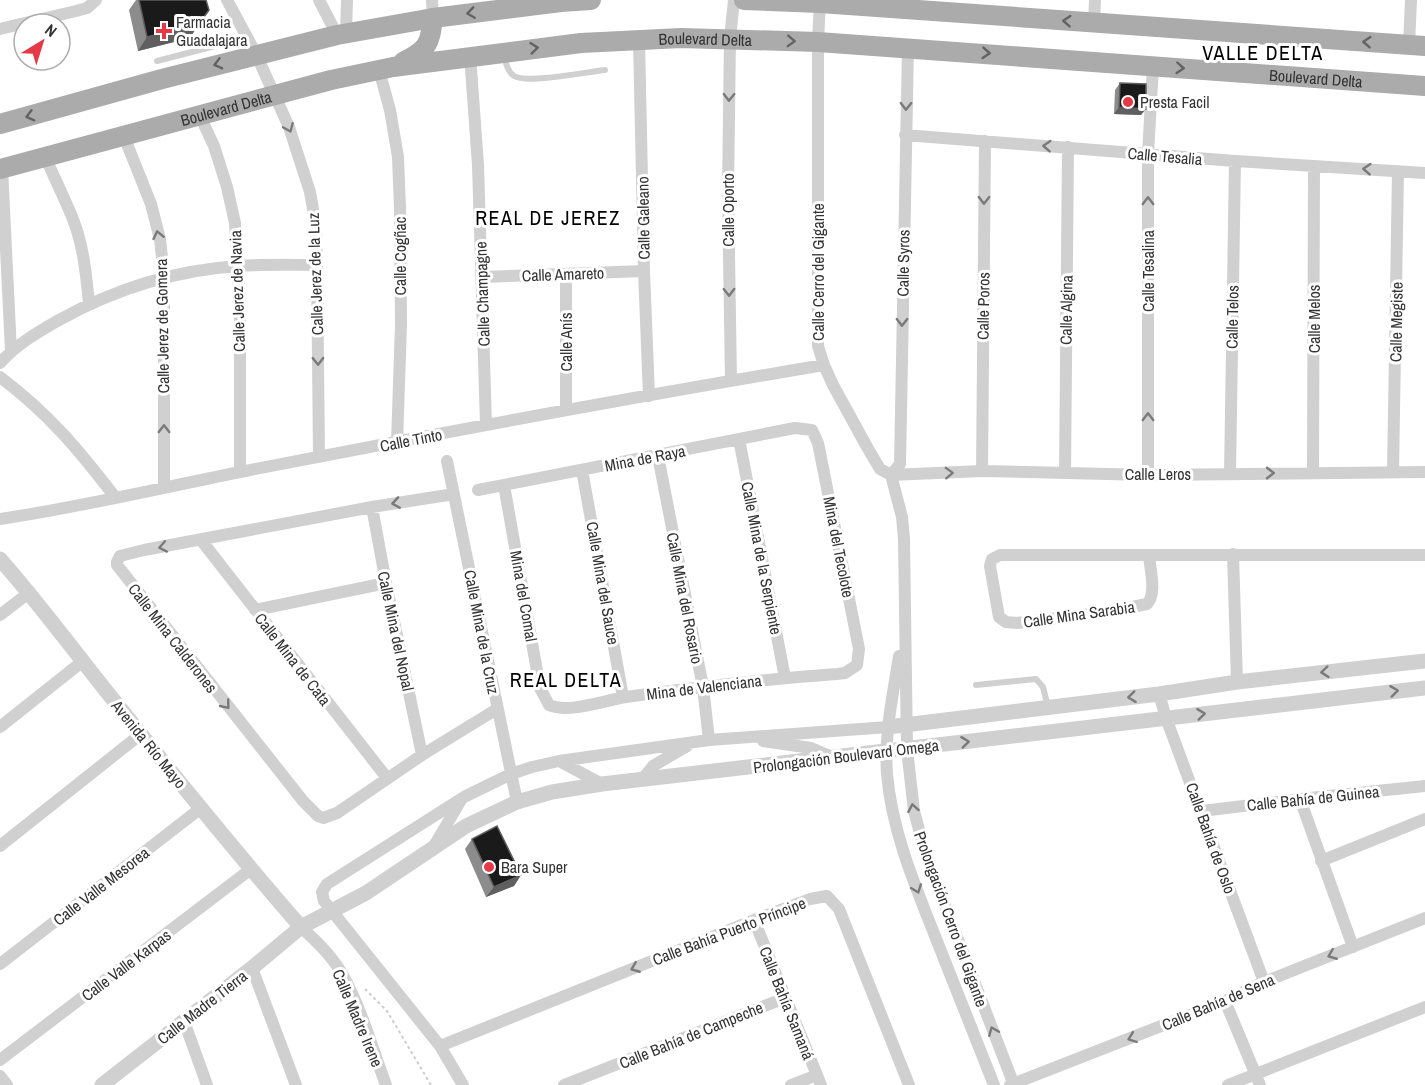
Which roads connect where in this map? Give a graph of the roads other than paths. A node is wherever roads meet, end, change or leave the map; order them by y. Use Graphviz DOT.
graph roads {
  1 [pos="96,0"];
  2 [pos="227,0"];
  3 [pos="319,0"];
  4 [pos="347,0"];
  5 [pos="591,0"];
  6 [pos="734,0"];
  7 [pos="744,0"];
  8 [pos="1095,0"];
  9 [pos="1411,0"];
  10 [pos="820,2"];
  11 [pos="433,9"];
  12 [pos="1094,23"];
  13 [pos="0,29"];
  14 [pos="342,34"];
  15 [pos="730,38"];
  16 [pos="639,40"];
  17 [pos="818,42"];
  18 [pos="215,46"];
  19 [pos="1417,46"];
  20 [pos="908,47"];
  21 [pos="503,51"];
  22 [pos="256,54"];
  23 [pos="470,55"];
  24 [pos="157,61"];
  25 [pos="181,64"];
  26 [pos="1153,66"];
  27 [pos="386,68"];
  28 [pos="605,70"];
  29 [pos="1425,86"];
  30 [pos="274,96"];
  31 [pos="200,116"];
  32 [pos="0,124"];
  33 [pos="123,135"];
  34 [pos="905,135"];
  35 [pos="985,141"];
  36 [pos="1068,147"];
  37 [pos="1148,154"];
  38 [pos="45,156"];
  39 [pos="1235,161"];
  40 [pos="1314,166"];
  41 [pos="1,169"];
  42 [pos="1398,171"];
  43 [pos="1425,173"];
  44 [pos="317,265"];
  45 [pos="239,266"];
  46 [pos="644,271"];
  47 [pos="566,274"];
  48 [pos="164,277"];
  49 [pos="483,277"];
  50 [pos="89,304"];
  51 [pos="11,351"];
  52 [pos="0,363"];
  53 [pos="824,365"];
  54 [pos="0,376"];
  55 [pos="731,381"];
  56 [pos="649,396"];
  57 [pos="566,409"];
  58 [pos="486,425"];
  59 [pos="812,430"];
  60 [pos="739,439"];
  61 [pos="397,443"];
  62 [pos="658,456"];
  63 [pos="319,457"];
  64 [pos="447,461"];
  65 [pos="582,470"];
  66 [pos="982,471"];
  67 [pos="240,472"];
  68 [pos="1393,472"];
  69 [pos="1425,472"];
  70 [pos="1065,473"];
  71 [pos="1313,473"];
  72 [pos="891,474"];
  73 [pos="1230,474"];
  74 [pos="1148,475"];
  75 [pos="504,485"];
  76 [pos="164,488"];
  77 [pos="478,490"];
  78 [pos="454,494"];
  79 [pos="115,497"];
  80 [pos="372,507"];
  81 [pos="0,519"];
  82 [pos="201,540"];
  83 [pos="1233,554"];
  84 [pos="1149,555"];
  85 [pos="1425,555"];
  86 [pos="0,559"];
  87 [pos="386,583"];
  88 [pos="30,592"];
  89 [pos="255,610"];
  90 [pos="0,615"];
  91 [pos="904,629"];
  92 [pos="83,661"];
  93 [pos="1425,661"];
  94 [pos="857,665"];
  95 [pos="785,678"];
  96 [pos="1237,682"];
  97 [pos="976,685"];
  98 [pos="703,687"];
  99 [pos="1425,688"];
  100 [pos="1159,694"];
  101 [pos="623,697"];
  102 [pos="549,705"];
  103 [pos="1048,707"];
  104 [pos="497,709"];
  105 [pos="1166,718"];
  106 [pos="907,724"];
  107 [pos="0,727"];
  108 [pos="888,727"];
  109 [pos="141,734"];
  110 [pos="748,737"];
  111 [pos="709,740"];
  112 [pos="695,742"];
  113 [pos="907,749"];
  114 [pos="886,751"];
  115 [pos="422,755"];
  116 [pos="832,757"];
  117 [pos="559,761"];
  118 [pos="511,774"];
  119 [pos="387,778"];
  120 [pos="641,781"];
  121 [pos="602,784"];
  122 [pos="1425,786"];
  123 [pos="464,797"];
  124 [pos="1300,799"];
  125 [pos="517,802"];
  126 [pos="201,808"];
  127 [pos="1202,811"];
  128 [pos="1425,819"];
  129 [pos="0,846"];
  130 [pos="434,846"];
  131 [pos="1321,861"];
  132 [pos="251,869"];
  133 [pos="328,906"];
  134 [pos="1425,918"];
  135 [pos="754,920"];
  136 [pos="301,927"];
  137 [pos="1353,947"];
  138 [pos="0,964"];
  139 [pos="252,968"];
  140 [pos="1264,982"];
  141 [pos="785,998"];
  142 [pos="1225,1001"];
  143 [pos="1425,1007"];
  144 [pos="184,1021"];
  145 [pos="440,1046"];
  146 [pos="0,1060"];
  147 [pos="0,1076"];
  148 [pos="1257,1079"];
  149 [pos="819,1080"];
  150 [pos="110,1082"];
  151 [pos="1013,1084"];
  152 [pos="7,1085"];
  153 [pos="207,1085"];
  154 [pos="296,1085"];
  155 [pos="386,1085"];
  156 [pos="463,1085"];
  157 [pos="564,1085"];
  158 [pos="792,1085"];
  159 [pos="909,1085"];
  160 [pos="994,1085"];
  161 [pos="1228,1085"];
  1 -- 13 [label="street"];
  2 -- 22 [label="street, Calle Jerez de la Luz"];
  3 -- 14 [label="street"];
  4 -- 14 [label="street"];
  5 -- 11 [label="main road, one-way"];
  6 -- 15 [label="street, Calle Oporto"];
  7 -- 10 [label="main road"];
  8 -- 12 [label="street"];
  9 -- 19 [label="street"];
  12 -- 10 [label="main road, one-way"];
  10 -- 17 [label="street, Calle Cerro del Gigante"];
  11 -- 14 [label="main road"];
  11 -- 27 [label="main road"];
  19 -- 12 [label="main road, one-way"];
  14 -- 22 [label="main road"];
  15 -- 16 [label="main road, Boulevard Delta"];
  15 -- 17 [label="main road, Boulevard Delta, one-way"];
  15 -- 55 [label="street, Calle Oporto, one-way"];
  21 -- 16 [label="main road, Boulevard Delta, one-way"];
  16 -- 46 [label="street, Calle Galeano"];
  17 -- 20 [label="main road, Boulevard Delta"];
  17 -- 53 [label="street, Calle Cerro del Gigante"];
  18 -- 25 [label="lane"];
  20 -- 26 [label="main road, Boulevard Delta, one-way"];
  20 -- 34 [label="street, Calle Syros, one-way"];
  21 -- 23 [label="main road, Boulevard Delta"];
  21 -- 28 [label="lane"];
  22 -- 25 [label="main road, one-way"];
  22 -- 30 [label="street, Calle Jerez de la Luz"];
  23 -- 27 [label="main road, Boulevard Delta"];
  23 -- 49 [label="street, Calle Champagne"];
  24 -- 25 [label="lane"];
  25 -- 32 [label="main road, one-way"];
  26 -- 29 [label="main road, Boulevard Delta, one-way"];
  26 -- 37 [label="street, Calle Tesalina"];
  27 -- 30 [label="main road, Boulevard Delta"];
  27 -- 61 [label="street, Calle Cogñac"];
  30 -- 31 [label="main road, Boulevard Delta"];
  30 -- 44 [label="street, Calle Jerez de la Luz, one-way"];
  31 -- 33 [label="main road, Boulevard Delta"];
  31 -- 45 [label="street, Calle Jerez de Navia"];
  33 -- 38 [label="main road, Boulevard Delta"];
  48 -- 33 [label="street, Calle Jerez de Gomera, one-way"];
  34 -- 35 [label="street, Calle Tesalia"];
  34 -- 72 [label="street, Calle Syros, one-way"];
  36 -- 35 [label="street, Calle Tesalia, one-way"];
  35 -- 66 [label="street, Calle Poros, one-way"];
  36 -- 37 [label="street, Calle Tesalia"];
  36 -- 70 [label="street, Calle Algina"];
  37 -- 39 [label="street, Calle Tesalia"];
  74 -- 37 [label="street, Calle Tesalina, one-way"];
  38 -- 41 [label="main road, Boulevard Delta"];
  38 -- 50 [label="street"];
  39 -- 40 [label="street, Calle Tesalia"];
  39 -- 73 [label="street, Calle Telos"];
  42 -- 40 [label="street, Calle Tesalia, one-way"];
  40 -- 71 [label="street, Calle Melos"];
  41 -- 51 [label="street"];
  42 -- 43 [label="street, Calle Tesalia"];
  42 -- 68 [label="street, Calle Megiste"];
  44 -- 45 [label="street"];
  44 -- 63 [label="street, Calle Jerez de la Luz, one-way"];
  45 -- 48 [label="street"];
  45 -- 67 [label="street, Calle Jerez de Navia"];
  46 -- 47 [label="street, Calle Amareto"];
  46 -- 56 [label="street, Calle Galeano"];
  47 -- 49 [label="street, Calle Amareto"];
  47 -- 57 [label="street, Calle Anís"];
  48 -- 50 [label="street"];
  76 -- 48 [label="street, Calle Jerez de Gomera, one-way"];
  49 -- 58 [label="street, Calle Champagne"];
  50 -- 51 [label="street"];
  51 -- 52 [label="street"];
  53 -- 55 [label="street, Calle Tinto"];
  53 -- 72 [label="street, Calle Cerro del Gigante"];
  54 -- 79 [label="street"];
  55 -- 56 [label="street, Calle Tinto"];
  56 -- 57 [label="street, Calle Tinto"];
  57 -- 58 [label="street, Calle Tinto"];
  58 -- 61 [label="street, Calle Tinto"];
  59 -- 60 [label="street, Mina de Raya"];
  59 -- 94 [label="street, Mina del Tecolote"];
  60 -- 62 [label="street, Mina de Raya"];
  60 -- 95 [label="street, Calle Mina de la Serpiente"];
  61 -- 63 [label="street, Calle Tinto"];
  62 -- 65 [label="street, Mina de Raya"];
  62 -- 98 [label="street, Calle Mina del Rosario"];
  63 -- 67 [label="street, Calle Tinto"];
  64 -- 78 [label="street, Calle Mina de la Cruz"];
  65 -- 75 [label="street, Mina de Raya"];
  65 -- 101 [label="street, Calle Mina del Sauce"];
  66 -- 70 [label="street, Calle Leros"];
  72 -- 66 [label="street, Calle Leros, one-way"];
  67 -- 76 [label="street, Calle Tinto"];
  68 -- 69 [label="street, Calle Leros"];
  68 -- 71 [label="street, Calle Leros"];
  70 -- 74 [label="street, Calle Leros"];
  73 -- 71 [label="street, Calle Leros, one-way"];
  72 -- 91 [label="street, Calle Cerro del Gigante"];
  73 -- 74 [label="street, Calle Leros"];
  75 -- 77 [label="street, Mina de Raya"];
  75 -- 102 [label="street, Mina del Comal"];
  76 -- 79 [label="street, Calle Tinto"];
  78 -- 80 [label="street, Calle Mina Calderones, one-way"];
  78 -- 104 [label="street, Calle Mina de la Cruz"];
  79 -- 81 [label="street, Calle Tinto"];
  80 -- 82 [label="street, Calle Mina Calderones"];
  80 -- 87 [label="street, Calle Mina del Nopal"];
  82 -- 89 [label="street, Calle Mina de Cata"];
  82 -- 119 [label="street, Calle Mina Calderones, one-way"];
  83 -- 84 [label="street, Calle Mina Sarabia"];
  83 -- 85 [label="street, Calle Mina Sarabia"];
  83 -- 96 [label="street"];
  84 -- 84 [label="street, Calle Mina Sarabia"];
  86 -- 88 [label="street, Avenida Río Mayo"];
  87 -- 89 [label="street"];
  87 -- 115 [label="street, Calle Mina del Nopal"];
  88 -- 90 [label="street"];
  88 -- 92 [label="street, Avenida Río Mayo"];
  89 -- 119 [label="street, Calle Mina de Cata"];
  91 -- 106 [label="street, Calle Cerro del Gigante"];
  91 -- 108 [label="street, Calle Cerro del Gigante"];
  92 -- 107 [label="street"];
  92 -- 109 [label="street, Avenida Río Mayo"];
  93 -- 96 [label="street, Prolongación Boulevard Omega, one-way"];
  94 -- 95 [label="street, Mina de Valenciana"];
  95 -- 98 [label="street, Mina de Valenciana"];
  96 -- 100 [label="street, Prolongación Boulevard Omega"];
  97 -- 103 [label="lane"];
  98 -- 101 [label="street, Mina de Valenciana"];
  98 -- 111 [label="street, Calle Mina del Rosario"];
  105 -- 99 [label="street, Prolongación Boulevard Omega, one-way"];
  100 -- 103 [label="street, Prolongación Boulevard Omega, one-way"];
  100 -- 105 [label="street, Calle Bahía de Oslo"];
  101 -- 102 [label="street, Mina de Valenciana"];
  103 -- 106 [label="street, Prolongación Boulevard Omega"];
  104 -- 115 [label="street, Calle Mina Calderones"];
  104 -- 118 [label="street, Calle Mina de la Cruz"];
  113 -- 105 [label="street, Prolongación Boulevard Omega, one-way"];
  105 -- 127 [label="street, Calle Bahía de Oslo"];
  106 -- 108 [label="street, Prolongación Boulevard Omega"];
  106 -- 113 [label="street, Calle Cerro del Gigante"];
  108 -- 110 [label="street, Prolongación Boulevard Omega"];
  108 -- 114 [label="street, Calle Cerro del Gigante"];
  109 -- 126 [label="street, Avenida Río Mayo"];
  109 -- 129 [label="street"];
  110 -- 111 [label="street, Prolongación Boulevard Omega"];
  110 -- 116 [label="street"];
  111 -- 112 [label="street, Prolongación Boulevard Omega"];
  112 -- 117 [label="street, Prolongación Boulevard Omega"];
  112 -- 120 [label="street"];
  113 -- 114 [label="street, Prolongación Boulevard Omega"];
  151 -- 113 [label="street, Prolongación Cerro del Gigante, one-way"];
  114 -- 116 [label="street, Prolongación Boulevard Omega"];
  114 -- 160 [label="street, Prolongación Cerro del Gigante, one-way"];
  115 -- 119 [label="street, Calle Mina Calderones"];
  116 -- 120 [label="street, Prolongación Boulevard Omega"];
  117 -- 118 [label="street, Prolongación Boulevard Omega"];
  117 -- 121 [label="street"];
  118 -- 123 [label="street, Prolongación Boulevard Omega"];
  118 -- 125 [label="street, Calle Mina de la Cruz"];
  120 -- 121 [label="street, Prolongación Boulevard Omega"];
  121 -- 125 [label="street, Prolongación Boulevard Omega"];
  122 -- 124 [label="street, Calle Bahía de Guinea"];
  123 -- 130 [label="street"];
  123 -- 133 [label="street, Prolongación Boulevard Omega"];
  124 -- 127 [label="street, Calle Bahía de Guinea"];
  124 -- 131 [label="street"];
  125 -- 130 [label="street, Prolongación Boulevard Omega"];
  126 -- 132 [label="street, Avenida Río Mayo"];
  126 -- 138 [label="street, Calle Valle Mesorea"];
  127 -- 140 [label="street, Calle Bahía de Oslo"];
  128 -- 131 [label="street"];
  130 -- 133 [label="street, Prolongación Boulevard Omega"];
  131 -- 137 [label="street"];
  132 -- 136 [label="street, Avenida Río Mayo"];
  132 -- 146 [label="street, Calle Valle Karpas"];
  133 -- 136 [label="street, Prolongación Boulevard Omega"];
  133 -- 145 [label="street"];
  134 -- 137 [label="street, Calle Bahía de Sena"];
  135 -- 141 [label="street, Calle Bahía Samaná"];
  135 -- 145 [label="street, Calle Bahía Puerto Príncipe, one-way"];
  135 -- 159 [label="street, Calle Bahía Puerto Príncipe"];
  136 -- 139 [label="street, Calle Madre Tierra"];
  136 -- 155 [label="street, Calle Madre Irene"];
  137 -- 140 [label="street, Calle Bahía de Sena, one-way"];
  139 -- 144 [label="street, Calle Madre Tierra"];
  139 -- 154 [label="street"];
  140 -- 142 [label="street, Calle Bahía de Sena"];
  141 -- 149 [label="street, Calle Bahía Samaná"];
  141 -- 157 [label="street, Calle Bahía de Campeche"];
  142 -- 148 [label="street"];
  142 -- 151 [label="street, Calle Bahía de Sena, one-way"];
  143 -- 148 [label="street"];
  144 -- 150 [label="street, Calle Madre Tierra"];
  144 -- 153 [label="street"];
  145 -- 156 [label="street"];
  147 -- 152 [label="street"];
  148 -- 161 [label="street"];
  149 -- 158 [label="street"];
}
